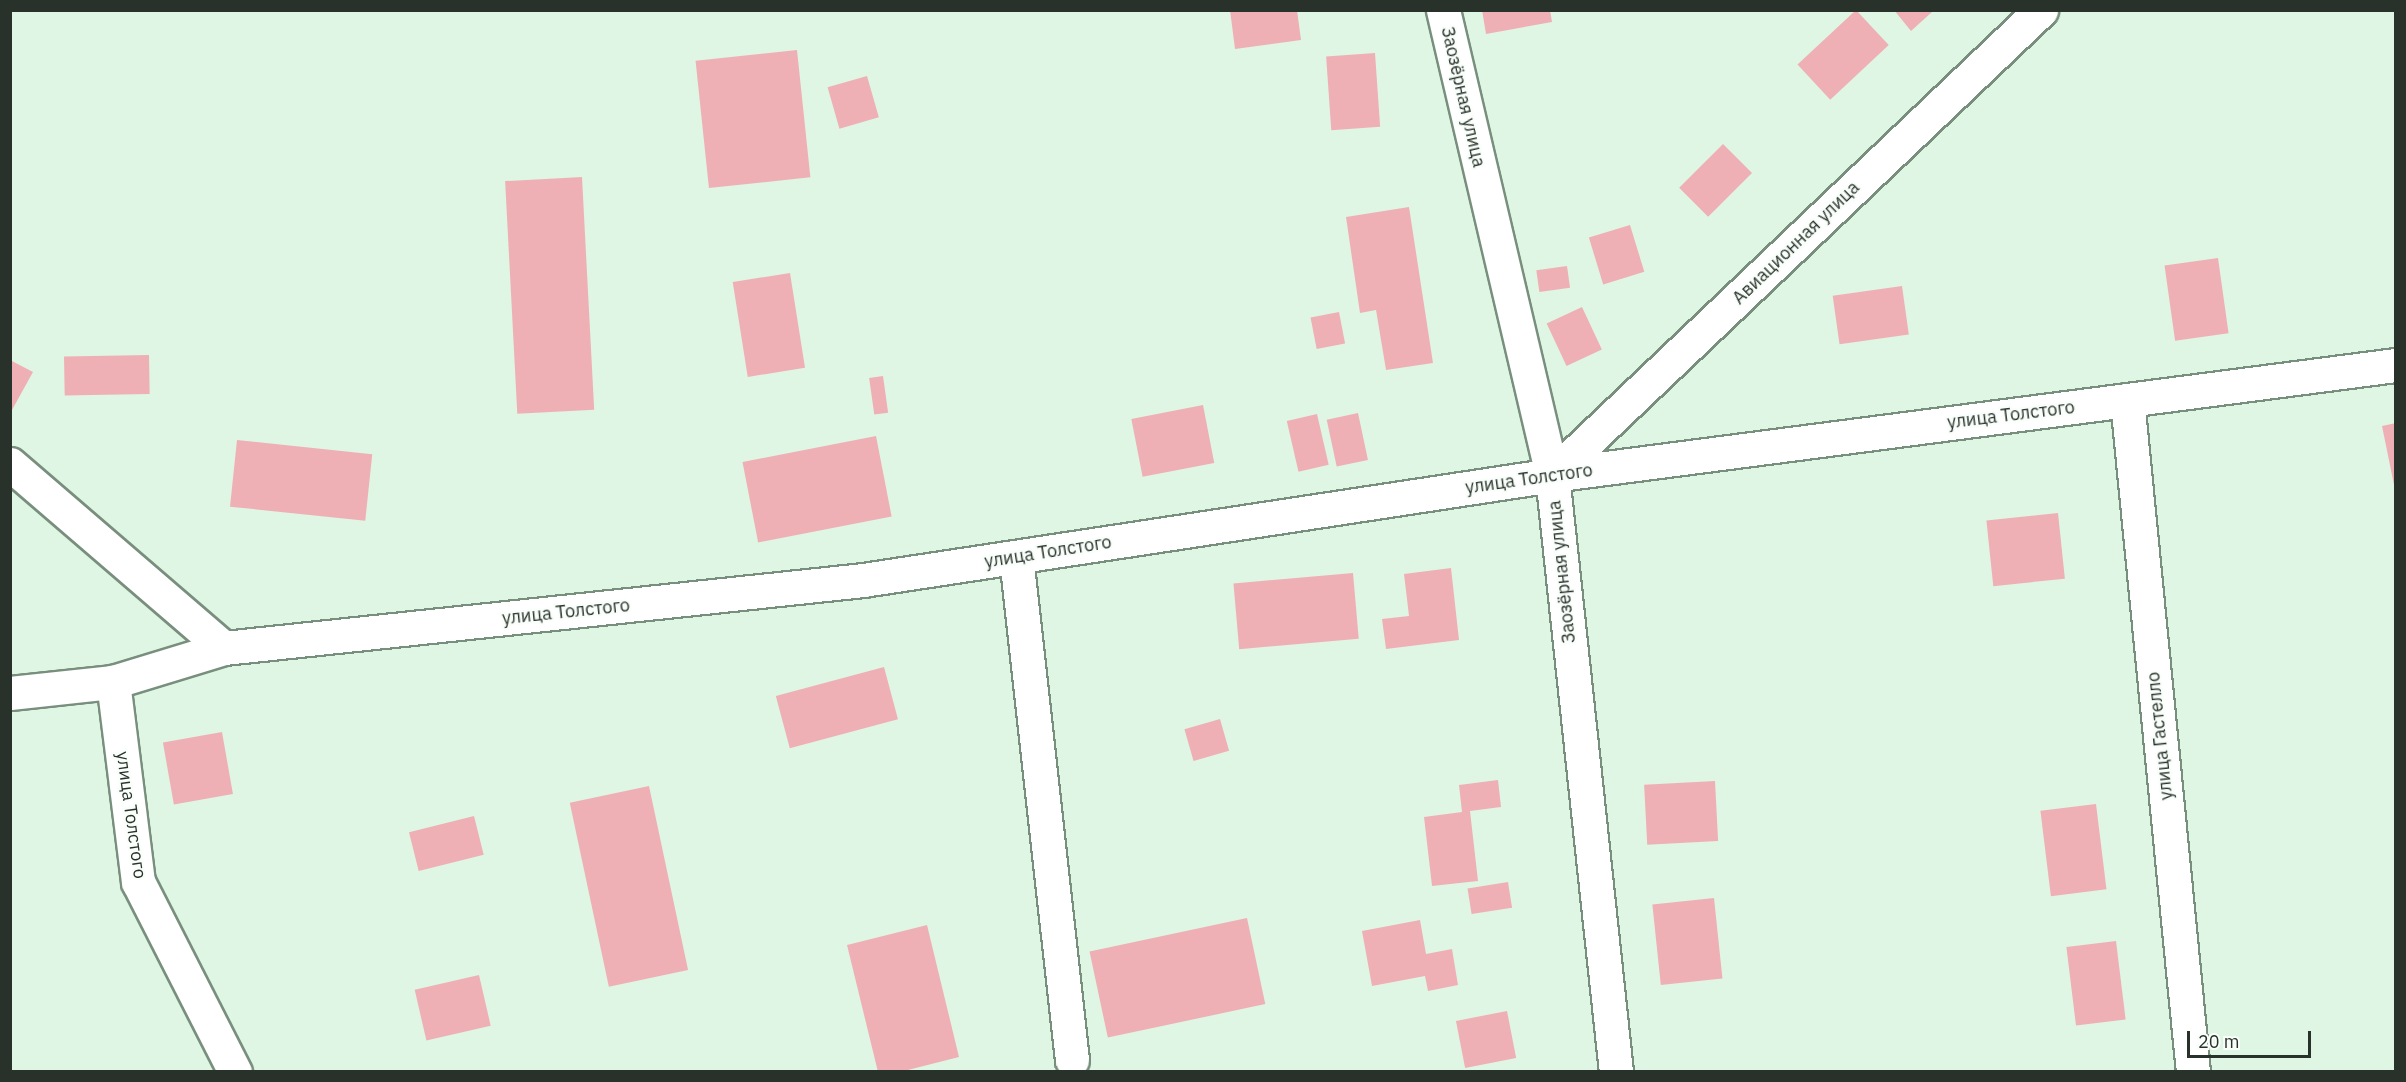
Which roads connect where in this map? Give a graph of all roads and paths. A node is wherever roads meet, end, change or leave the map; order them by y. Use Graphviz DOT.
graph roads {
  1 [pos="1443,10"];
  2 [pos="2041,10"];
  3 [pos="2396,365"];
  4 [pos="2127,400"];
  5 [pos="10,464"];
  6 [pos="1552,475"];
  7 [pos="1016,556"];
  8 [pos="224,648"];
  9 [pos="113,682"];
  10 [pos="10,693"];
  11 [pos="1072,1060"];
  12 [pos="235,1071"];
  13 [pos="1616,1071"];
  14 [pos="2193,1071"];
  1 -- 6 [label="street, Заозёрная улица"];
  2 -- 6 [label="street, Авиационная улица"];
  3 -- 4 [label="street, улица Толстого"];
  4 -- 6 [label="street, улица Толстого"];
  4 -- 14 [label="street, улица Гастелло"];
  5 -- 8 [label="street"];
  6 -- 7 [label="street, улица Толстого"];
  6 -- 13 [label="street, Заозёрная улица"];
  7 -- 8 [label="street, улица Толстого"];
  7 -- 11 [label="street"];
  8 -- 9 [label="street, улица Толстого"];
  9 -- 10 [label="street"];
  9 -- 12 [label="street, улица Толстого"];
}
